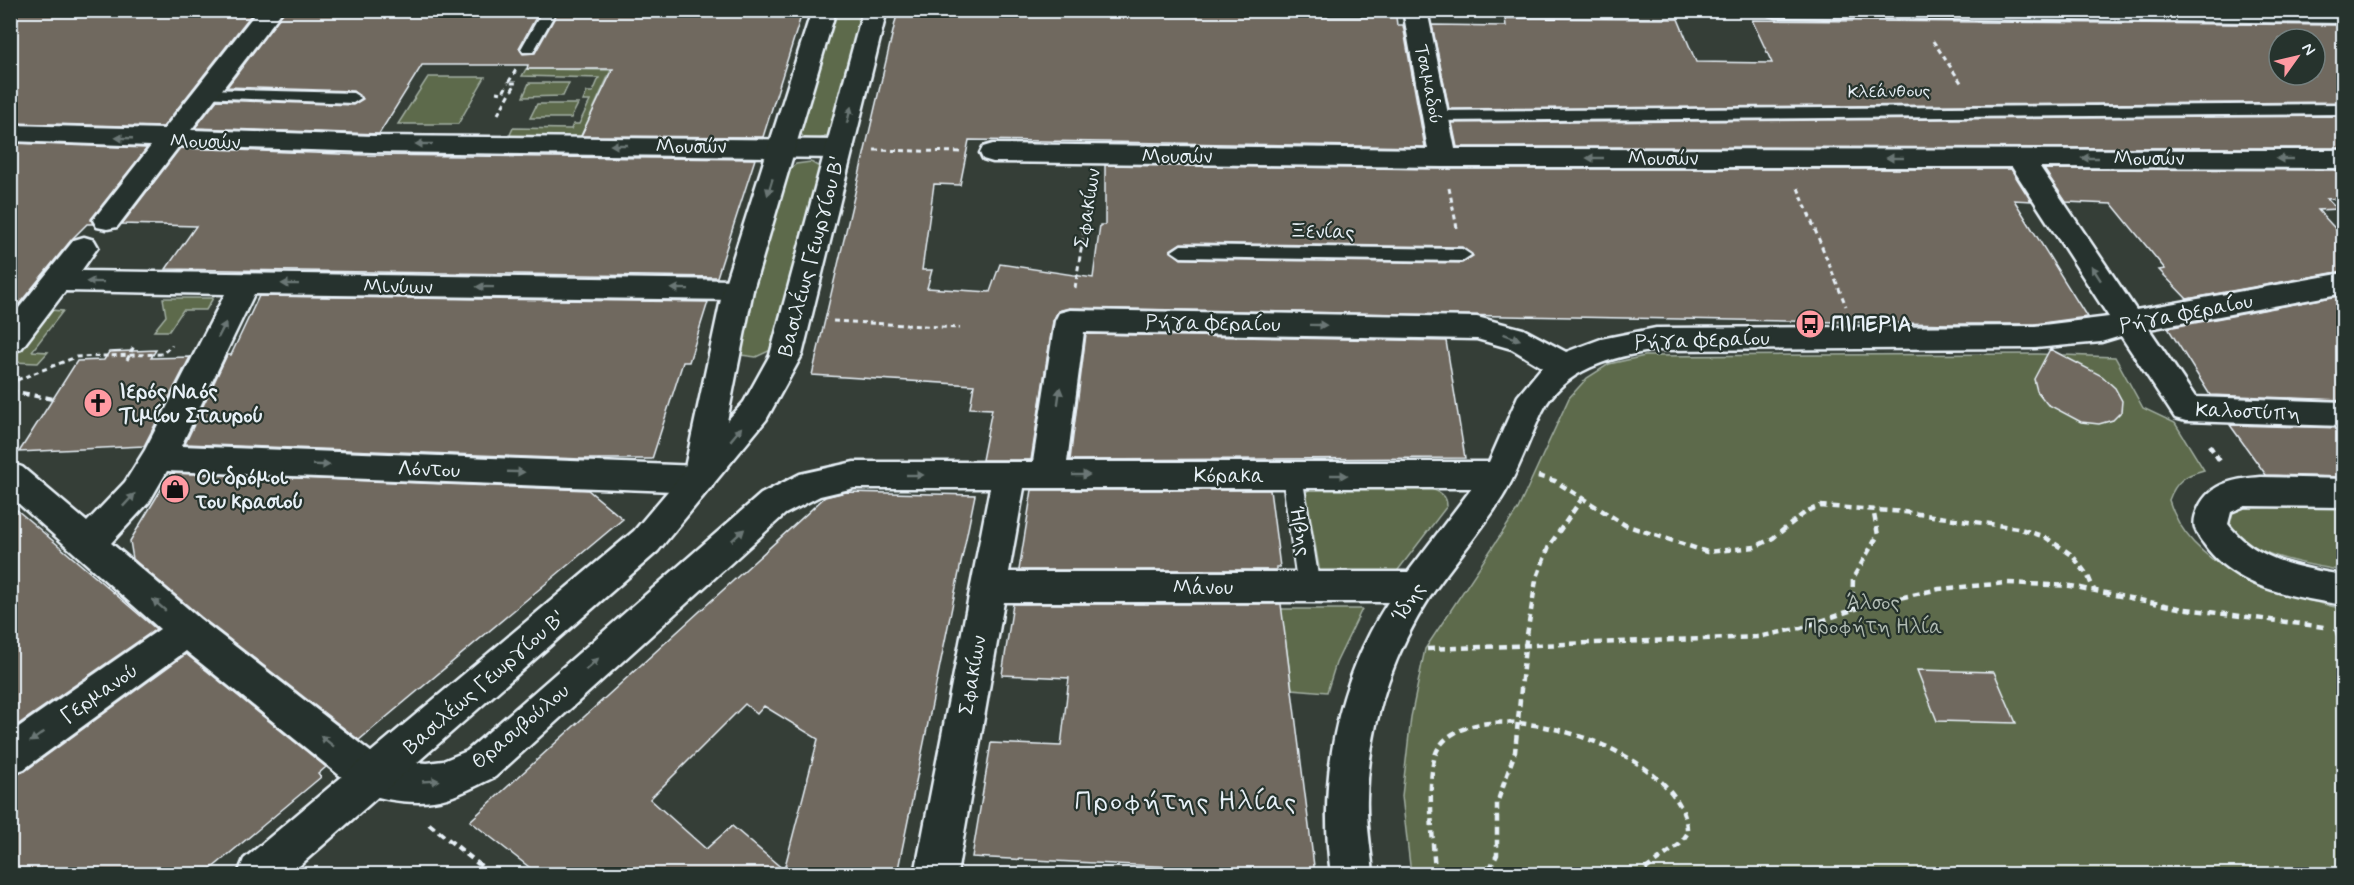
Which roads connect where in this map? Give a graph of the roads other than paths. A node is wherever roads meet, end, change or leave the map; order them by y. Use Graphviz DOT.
graph roads {
  1 [pos="270,10"];
  2 [pos="550,10"];
  3 [pos="824,10"];
  4 [pos="875,10"];
  5 [pos="1415,10"];
  6 [pos="1777,10"];
  7 [pos="1915,11"];
  8 [pos="2343,16"];
  9 [pos="528,49"];
  10 [pos="205,94"];
  11 [pos="353,99"];
  12 [pos="2343,109"];
  13 [pos="1436,116"];
  14 [pos="10,133"];
  15 [pos="169,140"];
  16 [pos="782,146"];
  17 [pos="840,149"];
  18 [pos="993,153"];
  19 [pos="1443,158"];
  20 [pos="2020,158"];
  21 [pos="2343,159"];
  22 [pos="107,220"];
  23 [pos="84,247"];
  24 [pos="1181,251"];
  25 [pos="1462,255"];
  26 [pos="58,281"];
  27 [pos="2343,283"];
  28 [pos="245,284"];
  29 [pos="738,290"];
  30 [pos="2127,322"];
  31 [pos="10,341"];
  32 [pos="1564,367"];
  33 [pos="2343,414"];
  34 [pos="158,458"];
  35 [pos="960,475"];
  36 [pos="1009,475"];
  37 [pos="1048,475"];
  38 [pos="1292,475"];
  39 [pos="1499,475"];
  40 [pos="10,476"];
  41 [pos="699,479"];
  42 [pos="2343,494"];
  43 [pos="89,543"];
  44 [pos="988,587"];
  45 [pos="1417,587"];
  46 [pos="1309,588"];
  47 [pos="2343,590"];
  48 [pos="187,630"];
  49 [pos="10,756"];
  50 [pos="373,778"];
  51 [pos="259,874"];
  52 [pos="936,874"];
  53 [pos="1352,874"];
  1 -- 10 [label="street"];
  2 -- 9 [label="lane"];
  3 -- 16 [label="street, Βασιλέως Γεωργίου Β'"];
  17 -- 4 [label="street, Βασιλέως Γεωργίου Β', one-way"];
  5 -- 13 [label="street, Τσαμαδού"];
  6 -- 7 [label="street"];
  7 -- 8 [label="street"];
  10 -- 11 [label="lane"];
  10 -- 15 [label="street"];
  12 -- 13 [label="lane, Κλεάνθους"];
  13 -- 19 [label="street, Τσαμαδού"];
  15 -- 14 [label="street, Μουσών, one-way"];
  16 -- 15 [label="street, Μουσών, one-way"];
  15 -- 22 [label="street"];
  16 -- 17 [label="street, Μουσών"];
  16 -- 29 [label="street, Βασιλέως Γεωργίου Β', one-way"];
  41 -- 17 [label="street, Βασιλέως Γεωργίου Β', one-way"];
  18 -- 19 [label="street, Μουσών"];
  20 -- 19 [label="street, Μουσών, one-way"];
  21 -- 20 [label="street, Μουσών, one-way"];
  30 -- 20 [label="street, Καλοστύπη, one-way"];
  23 -- 26 [label="street"];
  24 -- 25 [label="lane, Ξενίας"];
  28 -- 26 [label="street, Μινύων, one-way"];
  26 -- 31 [label="street"];
  27 -- 30 [label="street, Ρήγα Φεραίου"];
  29 -- 28 [label="street, Μινύων, one-way"];
  34 -- 28 [label="street, one-way"];
  29 -- 41 [label="street, Βασιλέως Γεωργίου Β'"];
  30 -- 32 [label="street, Ρήγα Φεραίου"];
  30 -- 33 [label="street, Καλοστύπη"];
  37 -- 32 [label="street, Ρήγα Φεραίου, one-way"];
  32 -- 39 [label="street, Ίδης"];
  34 -- 41 [label="street, Λόντου, one-way"];
  43 -- 34 [label="street, one-way"];
  35 -- 36 [label="street, Κόρακα"];
  50 -- 35 [label="street, Θρασυβούλου, one-way"];
  36 -- 37 [label="street, Κόρακα"];
  36 -- 44 [label="street, Σφακίων"];
  37 -- 38 [label="street, Κόρακα, one-way"];
  38 -- 39 [label="street, Κόρακα, one-way"];
  38 -- 46 [label="lane, Ήβης"];
  39 -- 45 [label="street, Ίδης"];
  40 -- 43 [label="street"];
  41 -- 50 [label="street, Βασιλέως Γεωργίου Β'"];
  42 -- 47 [label="street"];
  48 -- 43 [label="street, one-way"];
  44 -- 46 [label="street, Μάνου"];
  44 -- 52 [label="street, Σφακίων"];
  45 -- 46 [label="street, Μάνου"];
  45 -- 53 [label="street, Ίδης"];
  48 -- 49 [label="street, Γερμανού, one-way"];
  50 -- 48 [label="street, one-way"];
  50 -- 51 [label="street, Βασιλέως Γεωργίου Β'"];
}
